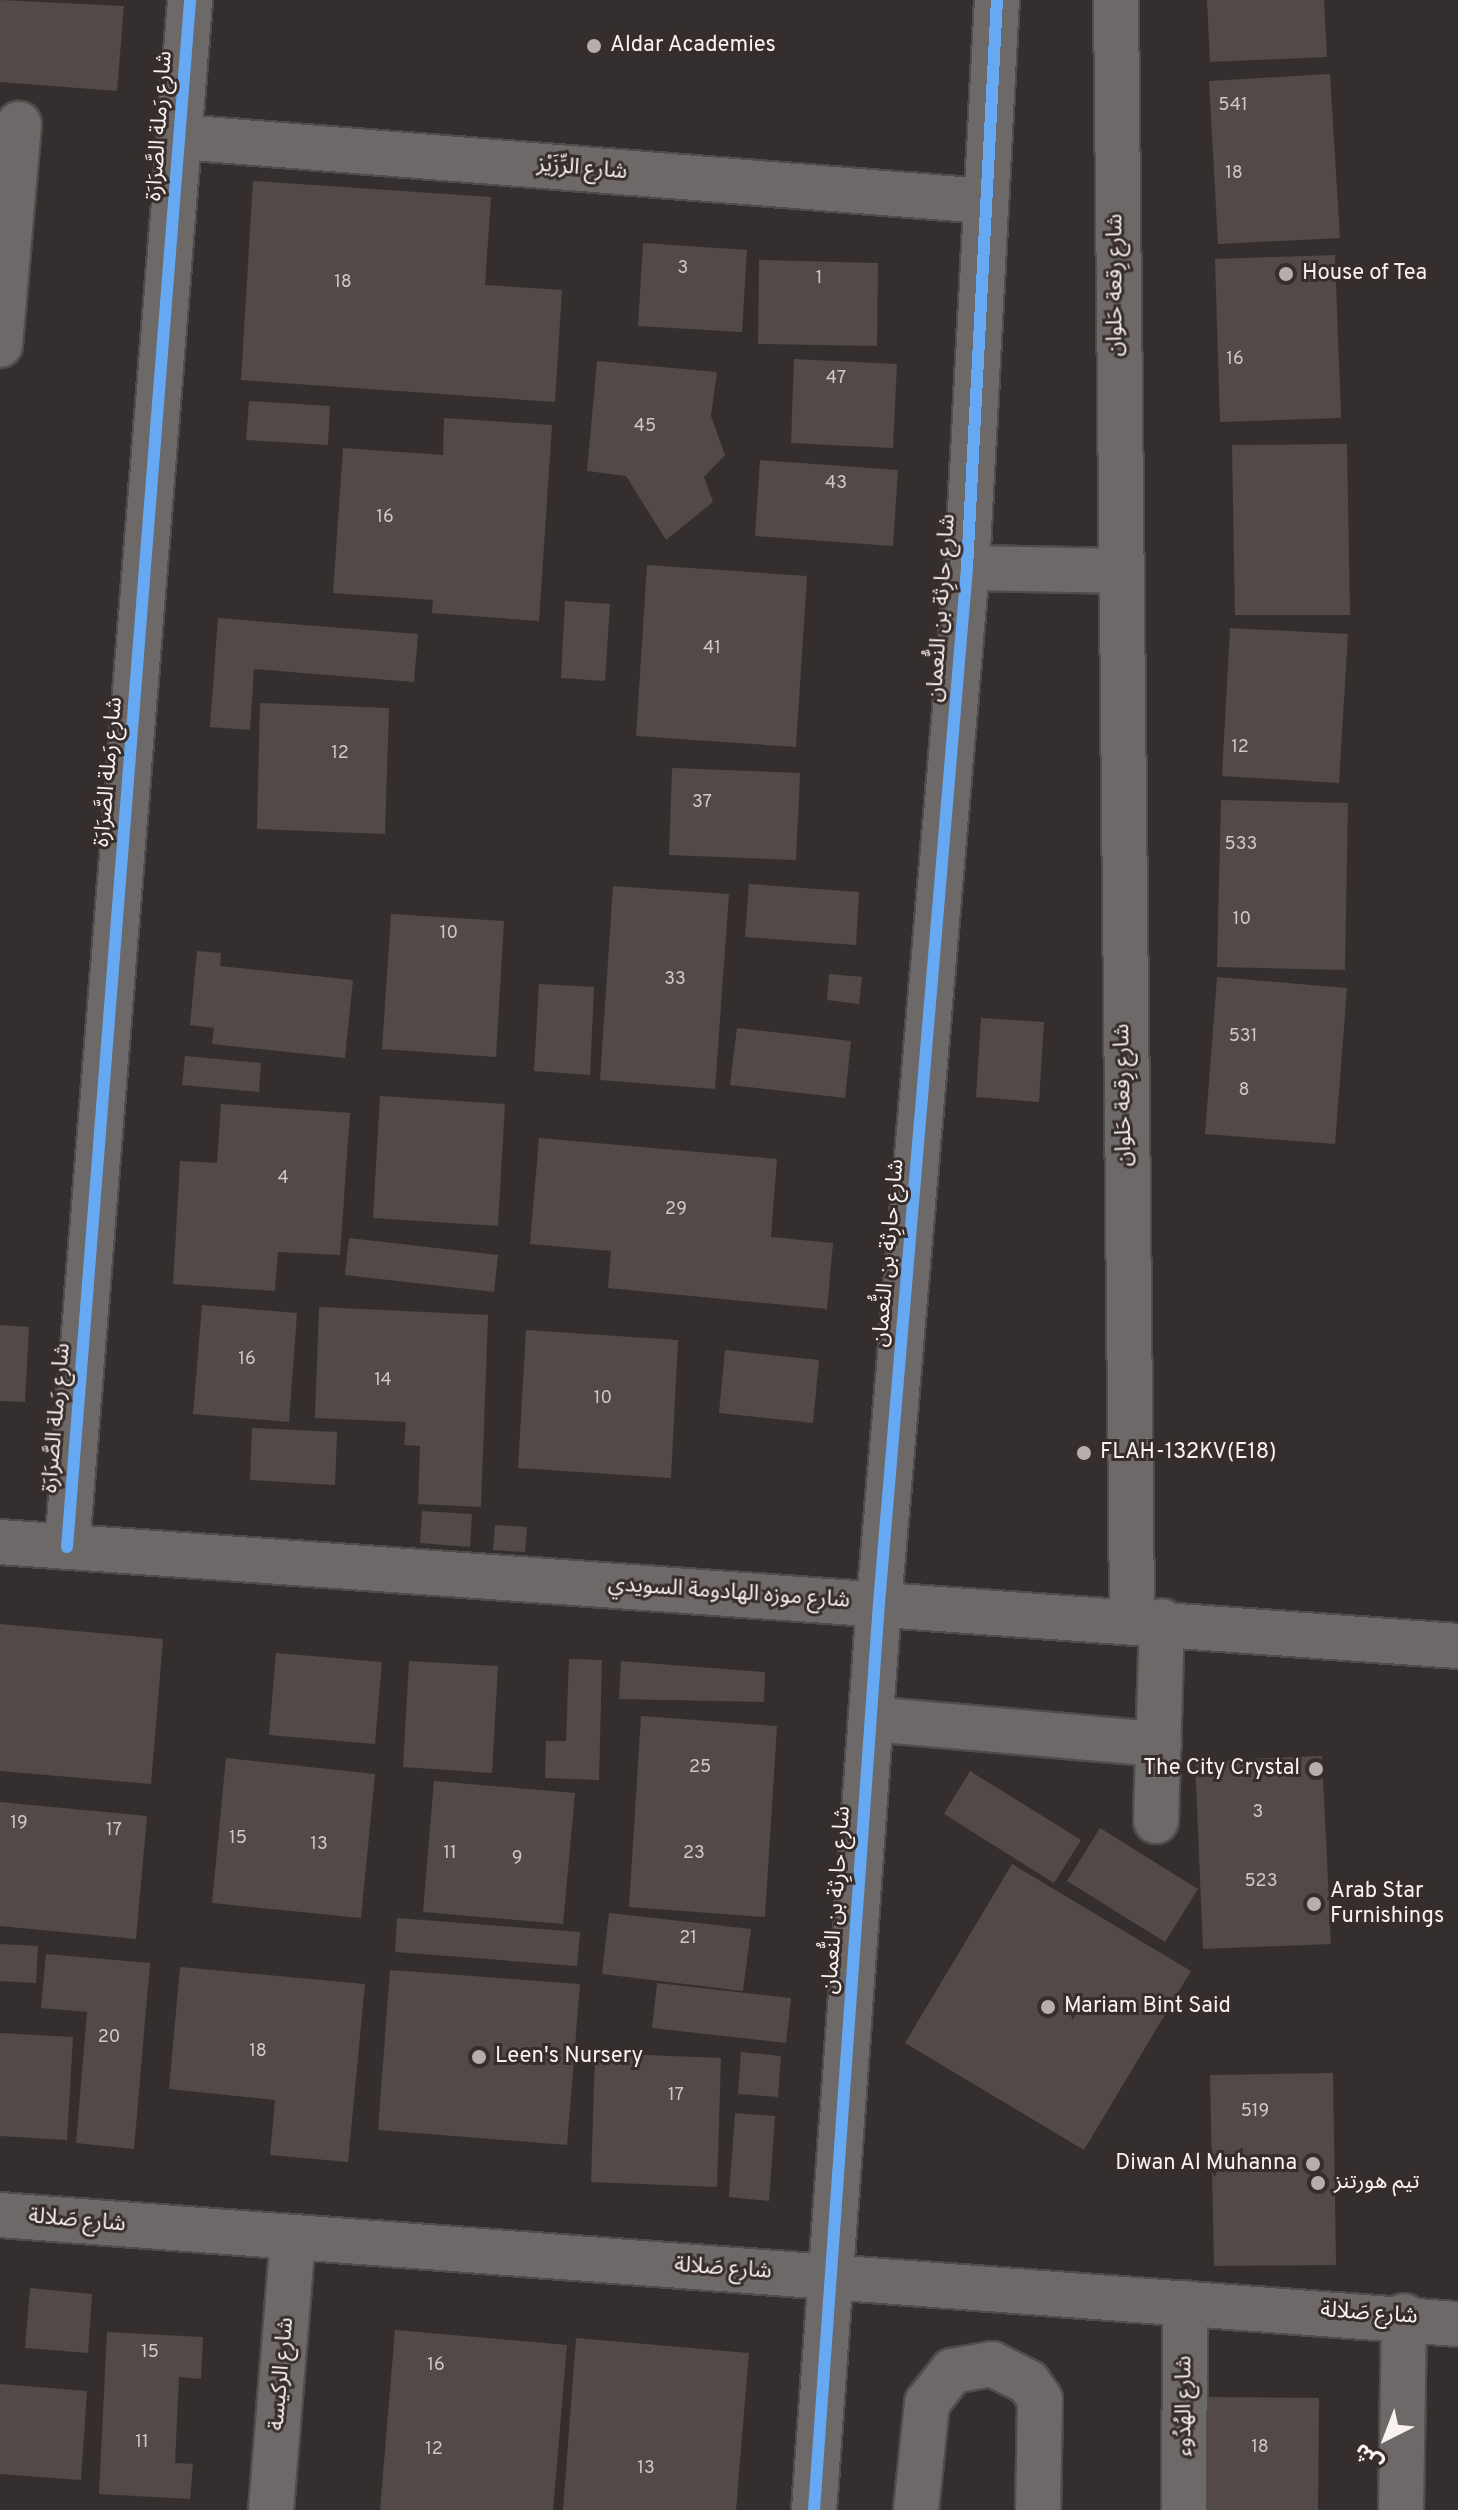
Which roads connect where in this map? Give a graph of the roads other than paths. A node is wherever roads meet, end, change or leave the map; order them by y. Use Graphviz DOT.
graph roads {
  1 [pos="190,0"];
  2 [pos="997,0"];
  3 [pos="1116,0"];
  4 [pos="19,124"];
  5 [pos="180,137"];
  6 [pos="985,201"];
  7 [pos="0,345"];
  8 [pos="967,568"];
  9 [pos="1117,571"];
  10 [pos="0,1542"];
  11 [pos="67,1547"];
  12 [pos="879,1603"];
  13 [pos="1147,1620"];
  14 [pos="1458,1646"];
  15 [pos="871,1719"];
  16 [pos="1159,1744"];
  17 [pos="1156,1821"];
  18 [pos="0,2215"];
  19 [pos="293,2239"];
  20 [pos="829,2276"];
  21 [pos="1185,2303"];
  22 [pos="1442,2318"];
  23 [pos="271,2510"];
  24 [pos="814,2510"];
  25 [pos="916,2510"];
  26 [pos="1038,2510"];
  27 [pos="1184,2510"];
  28 [pos="1401,2510"];
  1 -- 5 [label="street, شارع رَملة الصَّرَارَة"];
  2 -- 6 [label="street, شارع حارِثة بن النُّعمان"];
  3 -- 9 [label="street, شارع رِقعة حَلوان"];
  4 -- 7 [label="street"];
  5 -- 6 [label="street, شارع الرِّزَيْز"];
  5 -- 11 [label="street, شارع رَملة الصَّرَارَة"];
  6 -- 8 [label="street, شارع حارِثة بن النُّعمان"];
  8 -- 9 [label="street"];
  8 -- 12 [label="street, شارع حارِثة بن النُّعمان"];
  9 -- 13 [label="street, شارع رِقعة حَلوان"];
  10 -- 11 [label="street, شارع موزه الهادومة السويدي"];
  11 -- 12 [label="street, شارع موزه الهادومة السويدي"];
  12 -- 13 [label="street, شارع موزه الهادومة السويدي"];
  12 -- 15 [label="street, شارع حارِثة بن النُّعمان"];
  13 -- 14 [label="street, شارع موزه الهادومة السويدي"];
  13 -- 16 [label="street, شارع رِقعة حَلوان"];
  15 -- 16 [label="street"];
  15 -- 20 [label="street, شارع حارِثة بن النُّعمان"];
  16 -- 17 [label="street, شارع رِقعة حَلوان"];
  18 -- 19 [label="street, شارع صَلالة"];
  19 -- 20 [label="street, شارع صَلالة"];
  19 -- 23 [label="street, شارع الركيسة"];
  20 -- 21 [label="street, شارع صَلالة"];
  20 -- 24 [label="street, شارع حارِثة بن النُّعمان"];
  21 -- 22 [label="street, شارع صَلالة"];
  21 -- 27 [label="street, شارع الهُدُوء"];
  22 -- 28 [label="street"];
  25 -- 26 [label="street"];
}
